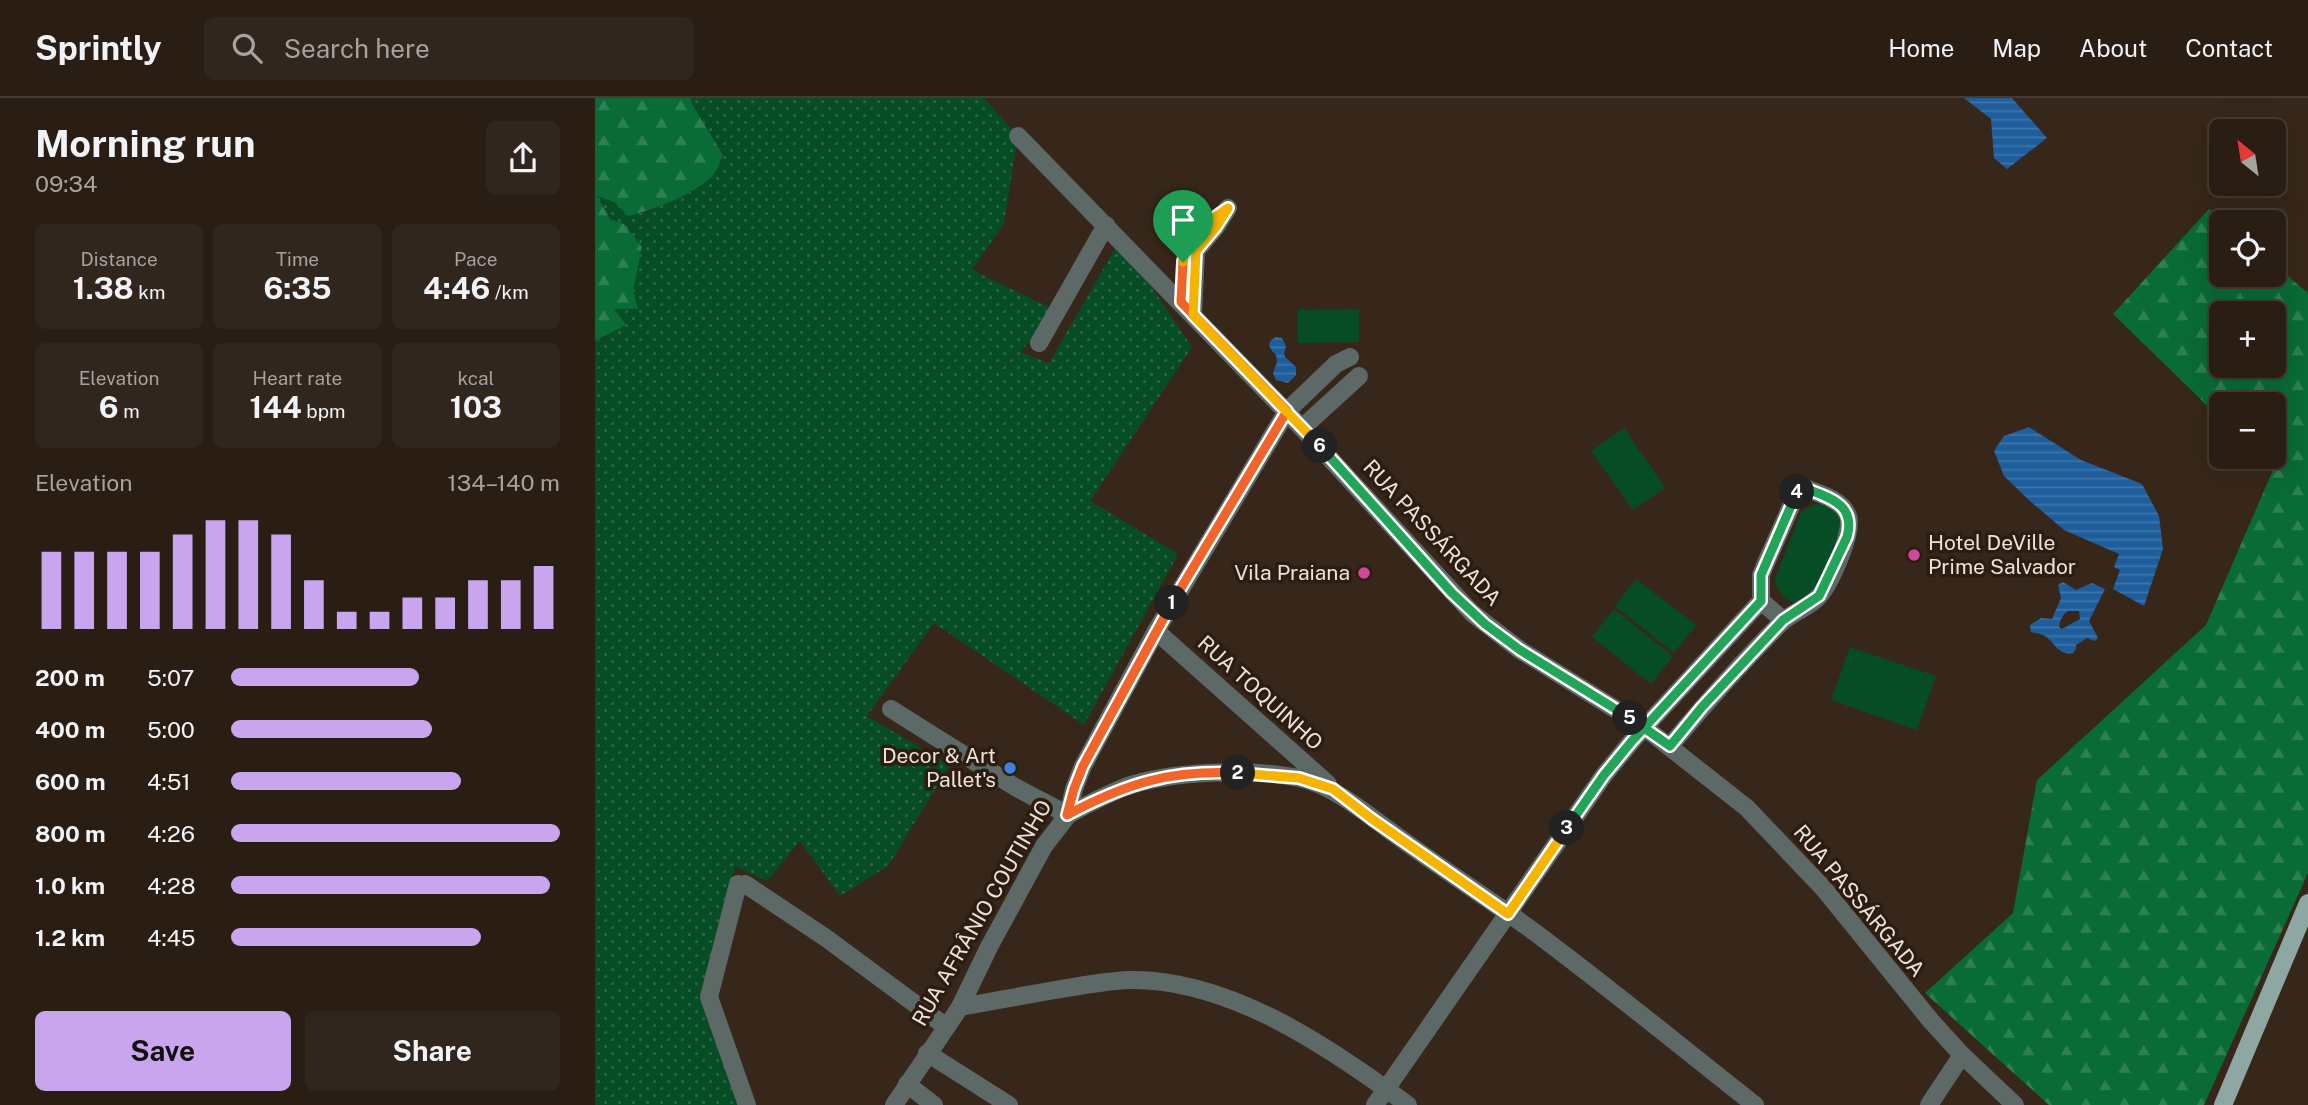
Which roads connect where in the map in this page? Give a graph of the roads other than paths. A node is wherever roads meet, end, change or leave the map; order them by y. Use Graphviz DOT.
graph roads {
  1 [pos="1018,136"];
  2 [pos="1106,225"];
  3 [pos="1187,309"];
  4 [pos="1039,343"];
  5 [pos="1350,357"];
  6 [pos="1359,376"];
  7 [pos="1287,411"];
  8 [pos="1303,428"];
  9 [pos="1761,601"];
  10 [pos="1783,620"];
  11 [pos="1156,631"];
  12 [pos="891,709"];
  13 [pos="1644,727"];
  14 [pos="1670,746"];
  15 [pos="1333,789"];
  16 [pos="1067,815"];
  17 [pos="2308,903"];
  18 [pos="1508,914"];
  19 [pos="960,1007"];
  20 [pos="945,1026"];
  21 [pos="927,1053"];
  22 [pos="1962,1055"];
  23 [pos="908,1084"];
  24 [pos="1386,1089"];
  25 [pos="747,1105"];
  26 [pos="894,1105"];
  27 [pos="934,1105"];
  28 [pos="1009,1105"];
  29 [pos="1375,1105"];
  30 [pos="1408,1105"];
  31 [pos="1755,1105"];
  32 [pos="1929,1105"];
  33 [pos="2015,1105"];
  34 [pos="2223,1105"];
  1 -- 2 [label="street, RUA PASSÁRGADA"];
  2 -- 3 [label="street, RUA PASSÁRGADA"];
  2 -- 4 [label="street"];
  3 -- 3 [label="street"];
  3 -- 7 [label="street, RUA PASSÁRGADA"];
  5 -- 7 [label="street, RUA AFRÂNIO COUTINHO"];
  6 -- 8 [label="street"];
  7 -- 8 [label="street, RUA PASSÁRGADA"];
  7 -- 11 [label="street, RUA AFRÂNIO COUTINHO"];
  8 -- 13 [label="street, RUA PASSÁRGADA"];
  9 -- 10 [label="street"];
  9 -- 10 [label="street"];
  9 -- 13 [label="street"];
  10 -- 14 [label="street"];
  11 -- 15 [label="street, RUA TOQUINHO"];
  11 -- 16 [label="street, RUA AFRÂNIO COUTINHO"];
  12 -- 16 [label="street"];
  13 -- 14 [label="street, RUA PASSÁRGADA"];
  13 -- 18 [label="street"];
  14 -- 22 [label="street, RUA PASSÁRGADA"];
  15 -- 16 [label="street"];
  15 -- 18 [label="street, RUA TOQUINHO"];
  16 -- 19 [label="street, RUA AFRÂNIO COUTINHO"];
  17 -- 34 [label="main road"];
  18 -- 24 [label="street"];
  18 -- 31 [label="street, RUA TOQUINHO"];
  19 -- 20 [label="street, RUA AFRÂNIO COUTINHO"];
  19 -- 24 [label="street"];
  20 -- 21 [label="street, RUA AFRÂNIO COUTINHO"];
  20 -- 25 [label="street"];
  21 -- 23 [label="street, RUA AFRÂNIO COUTINHO"];
  21 -- 28 [label="street"];
  22 -- 32 [label="street"];
  22 -- 33 [label="street, RUA PASSÁRGADA"];
  23 -- 26 [label="street, RUA AFRÂNIO COUTINHO"];
  23 -- 27 [label="street"];
  24 -- 29 [label="street"];
  24 -- 30 [label="street"];
}
